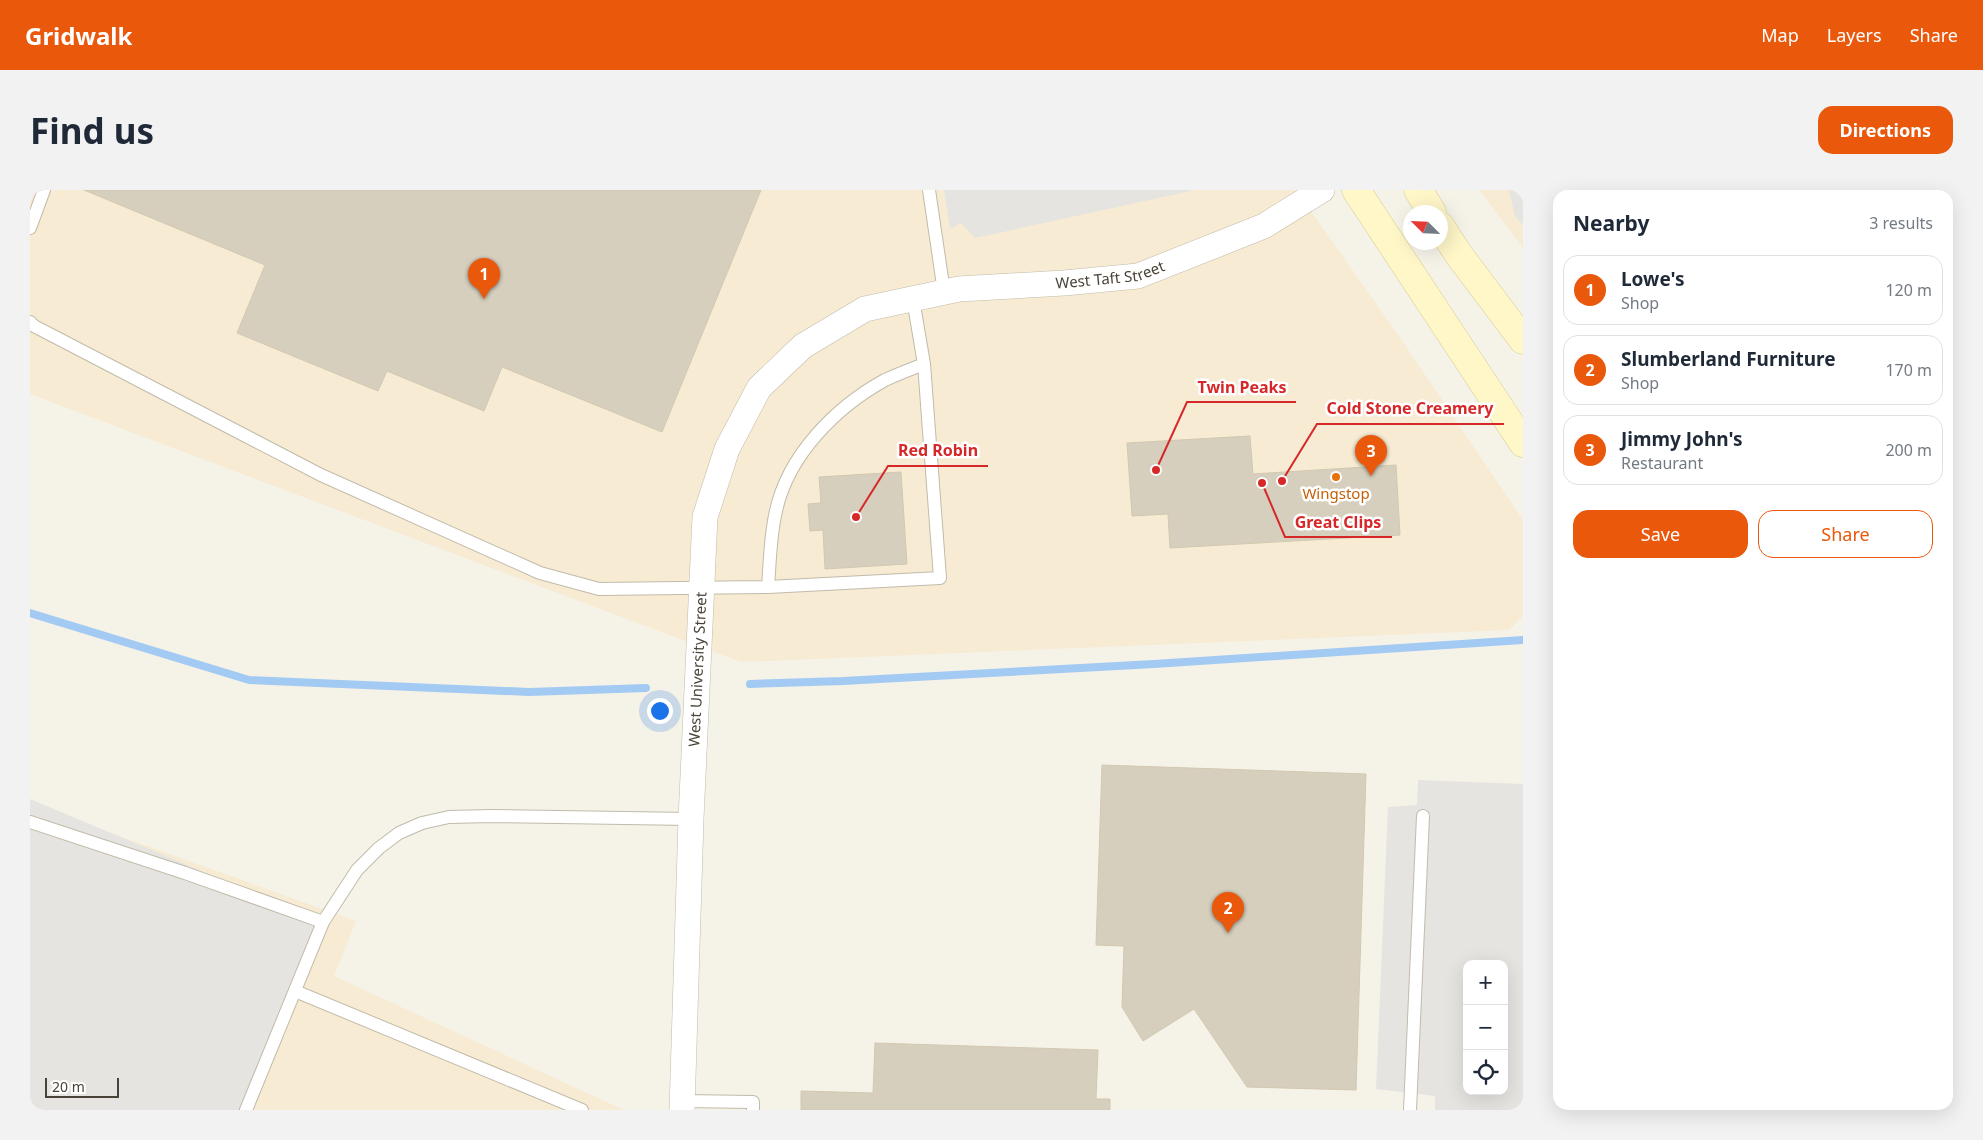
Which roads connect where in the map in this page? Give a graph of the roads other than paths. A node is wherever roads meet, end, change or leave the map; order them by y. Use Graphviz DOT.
graph roads {
  1 [pos="44,190"];
  2 [pos="929,190"];
  3 [pos="1322,190"];
  4 [pos="1356,190"];
  5 [pos="1418,190"];
  6 [pos="1428,205"];
  7 [pos="30,228"];
  8 [pos="1448,238"];
  9 [pos="944,292"];
  10 [pos="913,299"];
  11 [pos="881,305"];
  12 [pos="30,322"];
  13 [pos="1523,340"];
  14 [pos="924,364"];
  15 [pos="1523,443"];
  16 [pos="700,588"];
  17 [pos="768,588"];
  18 [pos="1423,816"];
  19 [pos="691,819"];
  20 [pos="30,822"];
  21 [pos="323,922"];
  22 [pos="295,991"];
  23 [pos="682,1106"];
  24 [pos="246,1110"];
  25 [pos="582,1110"];
  26 [pos="753,1110"];
  27 [pos="1410,1110"];
  1 -- 7 [label="lane"];
  2 -- 9 [label="lane"];
  3 -- 9 [label="street, West Taft Street"];
  4 -- 15 [label="main road"];
  5 -- 6 [label="main road"];
  8 -- 13 [label="main road"];
  9 -- 10 [label="street, West Taft Street"];
  10 -- 11 [label="street, West Taft Street"];
  10 -- 14 [label="lane"];
  11 -- 16 [label="street, West University Street"];
  12 -- 16 [label="lane"];
  14 -- 17 [label="lane"];
  14 -- 17 [label="lane"];
  16 -- 17 [label="lane"];
  16 -- 19 [label="street, West University Street"];
  18 -- 27 [label="lane"];
  19 -- 21 [label="lane"];
  19 -- 23 [label="street, West University Street"];
  20 -- 21 [label="lane"];
  21 -- 22 [label="lane"];
  22 -- 24 [label="lane"];
  22 -- 25 [label="lane"];
  23 -- 26 [label="lane"];
}
